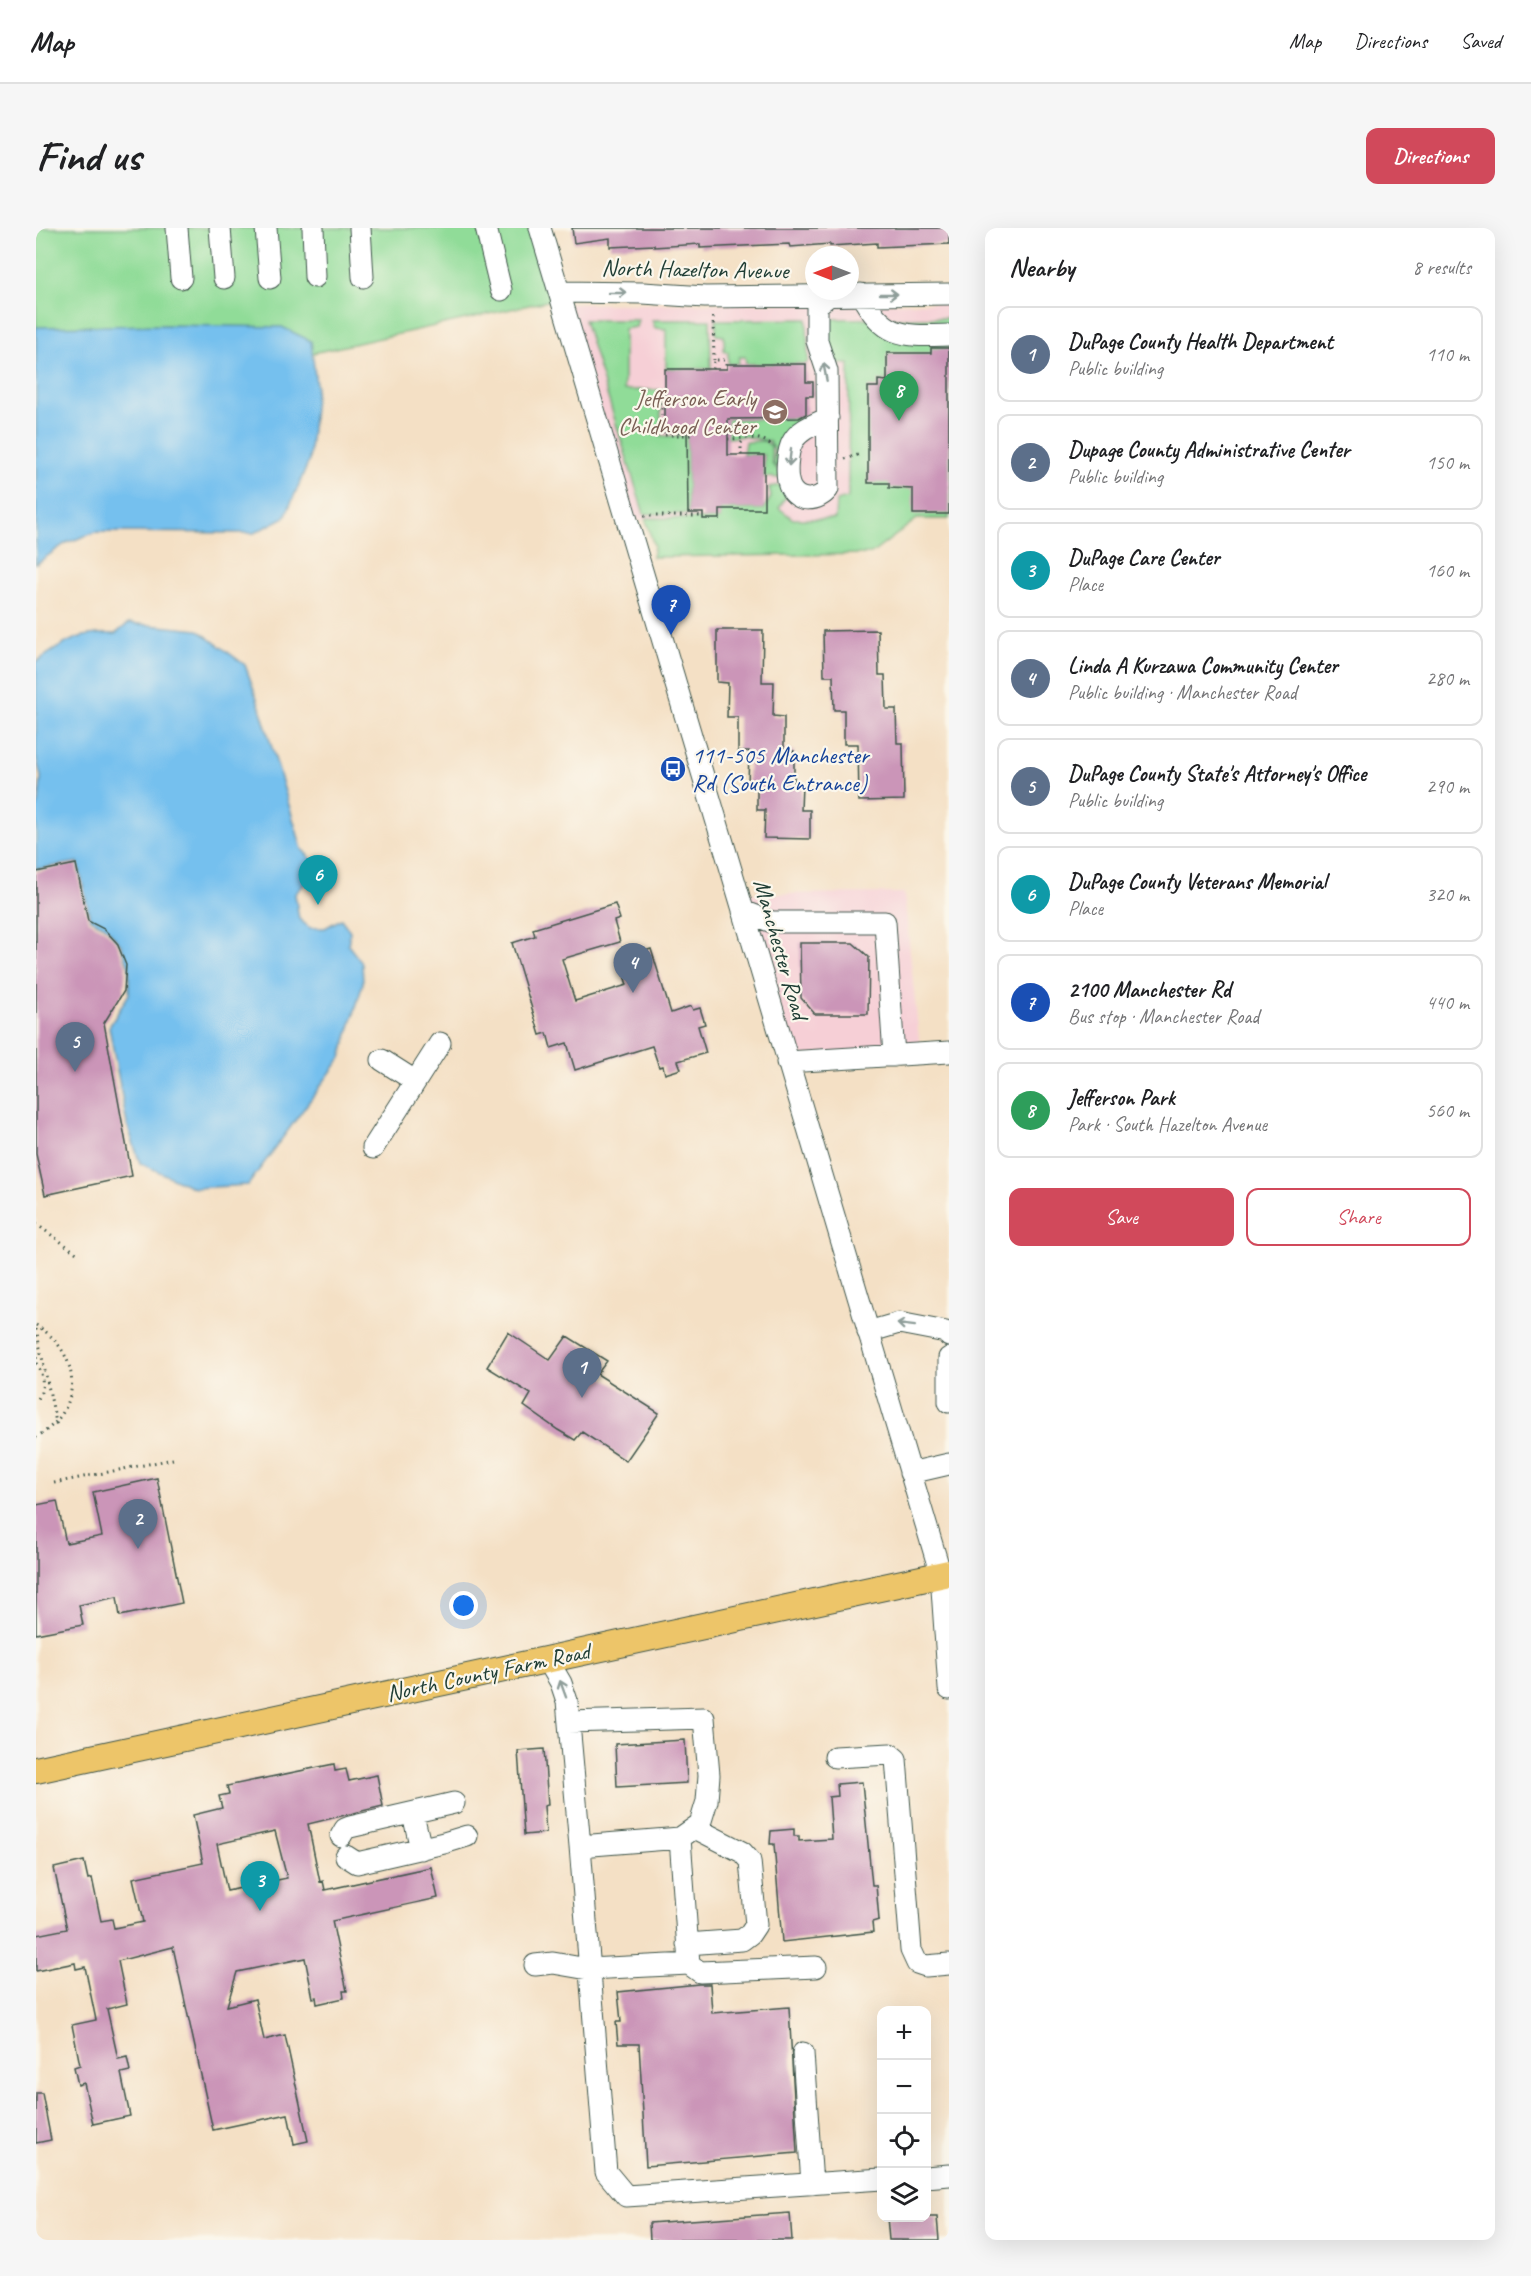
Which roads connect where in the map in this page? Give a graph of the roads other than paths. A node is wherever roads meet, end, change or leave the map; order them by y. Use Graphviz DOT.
graph roads {
  1 [pos="177,228"];
  2 [pos="220,228"];
  3 [pos="266,228"];
  4 [pos="313,228"];
  5 [pos="360,228"];
  6 [pos="486,228"];
  7 [pos="540,228"];
  8 [pos="315,277"];
  9 [pos="363,277"];
  10 [pos="181,278"];
  11 [pos="224,278"];
  12 [pos="270,278"];
  13 [pos="501,290"];
  14 [pos="559,292"];
  15 [pos="861,294"];
  16 [pos="949,294"];
  17 [pos="805,295"];
  18 [pos="824,300"];
  19 [pos="949,335"];
  20 [pos="828,418"];
  21 [pos="743,911"];
  22 [pos="772,922"];
  23 [pos="753,944"];
  24 [pos="440,1043"];
  25 [pos="949,1052"];
  26 [pos="894,1056"];
  27 [pos="382,1060"];
  28 [pos="787,1062"];
  29 [pos="416,1081"];
  30 [pos="373,1149"];
  31 [pos="868,1332"];
  32 [pos="947,1334"];
  33 [pos="949,1358"];
  34 [pos="949,1402"];
  35 [pos="949,1464"];
  36 [pos="910,1473"];
  37 [pos="945,1574"];
  38 [pos="547,1659"];
  39 [pos="949,1689"];
  40 [pos="569,1722"];
  41 [pos="835,1757"];
  42 [pos="36,1770"];
  43 [pos="454,1803"];
  44 [pos="413,1814"];
  45 [pos="688,1833"];
  46 [pos="467,1836"];
  47 [pos="580,1846"];
  48 [pos="421,1849"];
  49 [pos="688,1954"];
  50 [pos="949,1964"];
  51 [pos="535,1965"];
  52 [pos="816,1967"];
  53 [pos="588,1969"];
  54 [pos="803,2053"];
  55 [pos="949,2175"];
  56 [pos="931,2177"];
  57 [pos="877,2179"];
  58 [pos="812,2184"];
  1 -- 10 [label="street"];
  2 -- 11 [label="street"];
  3 -- 12 [label="street"];
  4 -- 8 [label="street"];
  5 -- 9 [label="street"];
  6 -- 13 [label="street"];
  7 -- 14 [label="street, Manchester Road"];
  14 -- 17 [label="street, North Hazelton Avenue, one-way"];
  14 -- 21 [label="street, Manchester Road"];
  15 -- 16 [label="street, North Hazelton Avenue, one-way"];
  15 -- 19 [label="street"];
  20 -- 18 [label="street, one-way"];
  21 -- 22 [label="street"];
  21 -- 23 [label="street, Manchester Road"];
  22 -- 23 [label="street"];
  22 -- 26 [label="street"];
  23 -- 28 [label="street, Manchester Road"];
  24 -- 29 [label="street"];
  25 -- 26 [label="street"];
  26 -- 28 [label="street"];
  27 -- 29 [label="street"];
  28 -- 31 [label="street, Manchester Road"];
  29 -- 30 [label="street"];
  32 -- 31 [label="street, one-way"];
  31 -- 36 [label="street, Manchester Road"];
  33 -- 34 [label="street"];
  35 -- 36 [label="street"];
  36 -- 37 [label="street, Manchester Road"];
  37 -- 38 [label="main road, North County Farm Road"];
  37 -- 39 [label="street, Manchester Road"];
  40 -- 38 [label="street, one-way"];
  38 -- 42 [label="main road, North County Farm Road"];
  40 -- 45 [label="street"];
  40 -- 47 [label="street"];
  41 -- 50 [label="street"];
  43 -- 44 [label="street"];
  44 -- 48 [label="street"];
  44 -- 48 [label="street"];
  45 -- 47 [label="street"];
  45 -- 49 [label="street"];
  45 -- 49 [label="street"];
  46 -- 48 [label="street"];
  47 -- 53 [label="street"];
  49 -- 52 [label="street"];
  49 -- 53 [label="street"];
  51 -- 53 [label="street"];
  53 -- 58 [label="street"];
  54 -- 58 [label="street"];
  55 -- 56 [label="street"];
  57 -- 58 [label="street"];
}
